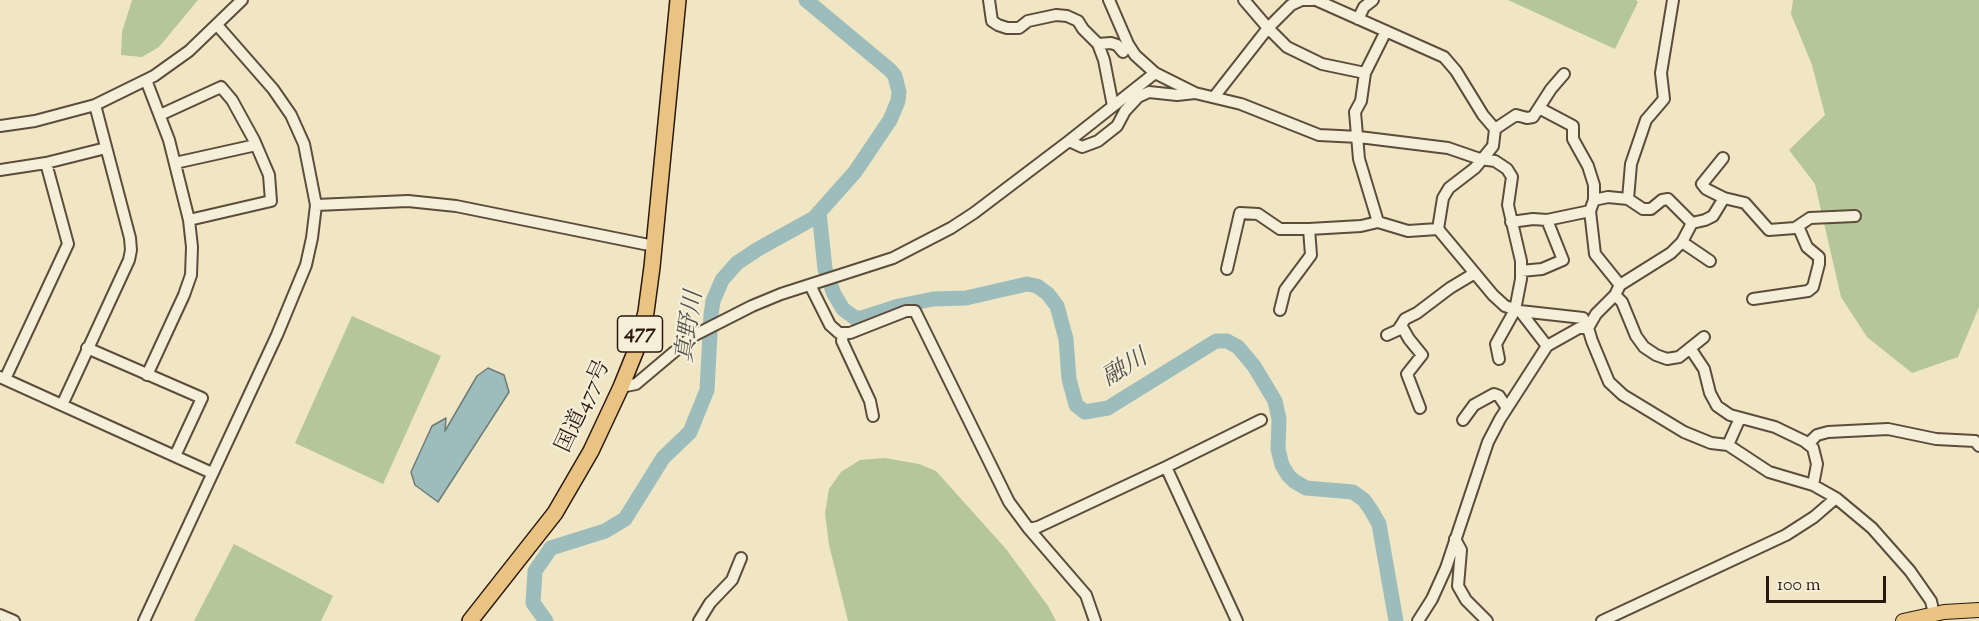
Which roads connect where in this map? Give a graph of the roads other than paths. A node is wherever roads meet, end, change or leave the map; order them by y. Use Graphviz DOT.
graph roads {
  1 [pos="242,0"];
  2 [pos="678,0"];
  3 [pos="989,0"];
  4 [pos="1109,0"];
  5 [pos="1244,0"];
  6 [pos="1373,0"];
  7 [pos="1673,0"];
  8 [pos="1320,1"];
  9 [pos="1358,18"];
  10 [pos="217,25"];
  11 [pos="1268,28"];
  12 [pos="1386,31"];
  13 [pos="1098,44"];
  14 [pos="1124,52"];
  15 [pos="1155,73"];
  16 [pos="1365,73"];
  17 [pos="1564,74"];
  18 [pos="146,80"];
  19 [pos="1195,93"];
  20 [pos="1214,97"];
  21 [pos="95,105"];
  22 [pos="1113,106"];
  23 [pos="1539,108"];
  24 [pos="160,115"];
  25 [pos="0,126"];
  26 [pos="1495,129"];
  27 [pos="1359,137"];
  28 [pos="1069,141"];
  29 [pos="256,145"];
  30 [pos="106,148"];
  31 [pos="1723,158"];
  32 [pos="1480,159"];
  33 [pos="46,163"];
  34 [pos="175,164"];
  35 [pos="0,170"];
  36 [pos="1724,198"];
  37 [pos="1628,199"];
  38 [pos="316,205"];
  39 [pos="1592,205"];
  40 [pos="1855,216"];
  41 [pos="189,220"];
  42 [pos="1547,220"];
  43 [pos="1378,222"];
  44 [pos="1511,222"];
  45 [pos="1692,223"];
  46 [pos="1798,226"];
  47 [pos="1309,229"];
  48 [pos="1438,229"];
  49 [pos="1683,242"];
  50 [pos="654,246"];
  51 [pos="1710,261"];
  52 [pos="1227,269"];
  53 [pos="1521,271"];
  54 [pos="1475,273"];
  55 [pos="810,285"];
  56 [pos="1618,290"];
  57 [pos="1753,299"];
  58 [pos="1280,310"];
  59 [pos="1517,311"];
  60 [pos="1401,325"];
  61 [pos="1588,328"];
  62 [pos="843,333"];
  63 [pos="1387,335"];
  64 [pos="1704,337"];
  65 [pos="1547,346"];
  66 [pos="87,348"];
  67 [pos="1690,348"];
  68 [pos="1499,359"];
  69 [pos="147,375"];
  70 [pos="2,378"];
  71 [pos="621,387"];
  72 [pos="62,405"];
  73 [pos="1420,408"];
  74 [pos="1507,408"];
  75 [pos="873,416"];
  76 [pos="1740,418"];
  77 [pos="1261,420"];
  78 [pos="1463,420"];
  79 [pos="1808,444"];
  80 [pos="1728,445"];
  81 [pos="1979,446"];
  82 [pos="175,456"];
  83 [pos="1166,467"];
  84 [pos="212,473"];
  85 [pos="1813,485"];
  86 [pos="1836,498"];
  87 [pos="1029,529"];
  88 [pos="1455,539"];
  89 [pos="741,558"];
  90 [pos="1979,610"];
  91 [pos="1934,614"];
  92 [pos="0,615"];
  93 [pos="1423,619"];
  94 [pos="14,621"];
  95 [pos="144,621"];
  96 [pos="470,621"];
  97 [pos="699,621"];
  98 [pos="1095,621"];
  99 [pos="1237,621"];
  100 [pos="1487,621"];
  101 [pos="1602,621"];
  102 [pos="1903,621"];
  1 -- 10 [label="street"];
  2 -- 50 [label="highway, 国道477号 / 477"];
  3 -- 13 [label="street"];
  4 -- 15 [label="street"];
  5 -- 11 [label="street"];
  6 -- 9 [label="street"];
  7 -- 37 [label="street"];
  8 -- 9 [label="street"];
  8 -- 11 [label="street"];
  9 -- 12 [label="street"];
  10 -- 18 [label="street"];
  10 -- 38 [label="street"];
  11 -- 16 [label="street"];
  11 -- 20 [label="street"];
  12 -- 16 [label="street"];
  12 -- 26 [label="street"];
  13 -- 14 [label="street"];
  13 -- 22 [label="street"];
  15 -- 19 [label="street"];
  15 -- 22 [label="street"];
  16 -- 27 [label="street"];
  17 -- 23 [label="street"];
  18 -- 21 [label="street"];
  18 -- 24 [label="street"];
  19 -- 20 [label="street"];
  19 -- 28 [label="street"];
  20 -- 27 [label="street"];
  21 -- 25 [label="street"];
  21 -- 30 [label="street"];
  22 -- 28 [label="street"];
  23 -- 26 [label="street"];
  23 -- 39 [label="street"];
  24 -- 29 [label="street"];
  24 -- 34 [label="street"];
  26 -- 32 [label="street"];
  27 -- 32 [label="street"];
  27 -- 43 [label="street"];
  28 -- 55 [label="street"];
  29 -- 34 [label="street"];
  29 -- 41 [label="street"];
  30 -- 33 [label="street"];
  30 -- 66 [label="street"];
  31 -- 36 [label="street"];
  32 -- 44 [label="street"];
  32 -- 48 [label="street"];
  33 -- 35 [label="street"];
  33 -- 70 [label="street"];
  34 -- 41 [label="street"];
  36 -- 45 [label="street"];
  36 -- 46 [label="street"];
  37 -- 39 [label="street"];
  37 -- 45 [label="street"];
  38 -- 50 [label="street"];
  38 -- 84 [label="street"];
  39 -- 42 [label="street"];
  39 -- 56 [label="street"];
  40 -- 46 [label="street"];
  41 -- 69 [label="street"];
  42 -- 44 [label="street"];
  42 -- 53 [label="street"];
  43 -- 47 [label="street"];
  43 -- 48 [label="street"];
  44 -- 53 [label="street"];
  45 -- 49 [label="street"];
  46 -- 57 [label="street"];
  47 -- 52 [label="street"];
  47 -- 58 [label="street"];
  48 -- 54 [label="street"];
  49 -- 51 [label="street"];
  49 -- 56 [label="street"];
  50 -- 71 [label="highway, 国道477号 / 477"];
  53 -- 59 [label="street"];
  54 -- 59 [label="street"];
  54 -- 60 [label="street"];
  55 -- 62 [label="street"];
  55 -- 71 [label="street"];
  56 -- 61 [label="street"];
  56 -- 67 [label="street"];
  59 -- 61 [label="street"];
  59 -- 65 [label="street"];
  59 -- 68 [label="street"];
  60 -- 63 [label="street"];
  60 -- 73 [label="street"];
  61 -- 65 [label="street"];
  61 -- 80 [label="street"];
  62 -- 75 [label="street"];
  62 -- 87 [label="street"];
  64 -- 67 [label="street"];
  65 -- 74 [label="street"];
  66 -- 69 [label="street"];
  66 -- 72 [label="street"];
  67 -- 76 [label="street"];
  69 -- 82 [label="street"];
  70 -- 72 [label="street"];
  71 -- 96 [label="highway, 国道477号 / 477"];
  72 -- 82 [label="street"];
  74 -- 78 [label="street"];
  74 -- 88 [label="street"];
  76 -- 79 [label="street"];
  76 -- 80 [label="street"];
  77 -- 83 [label="street"];
  79 -- 81 [label="street"];
  79 -- 85 [label="street"];
  80 -- 85 [label="street"];
  82 -- 84 [label="street"];
  83 -- 87 [label="street"];
  83 -- 99 [label="street"];
  84 -- 95 [label="street"];
  85 -- 86 [label="street"];
  86 -- 91 [label="street"];
  86 -- 101 [label="street"];
  87 -- 98 [label="street"];
  88 -- 93 [label="street"];
  88 -- 100 [label="street"];
  89 -- 97 [label="street"];
  90 -- 91 [label="main road"];
  91 -- 102 [label="main road"];
  92 -- 94 [label="street"];
}
